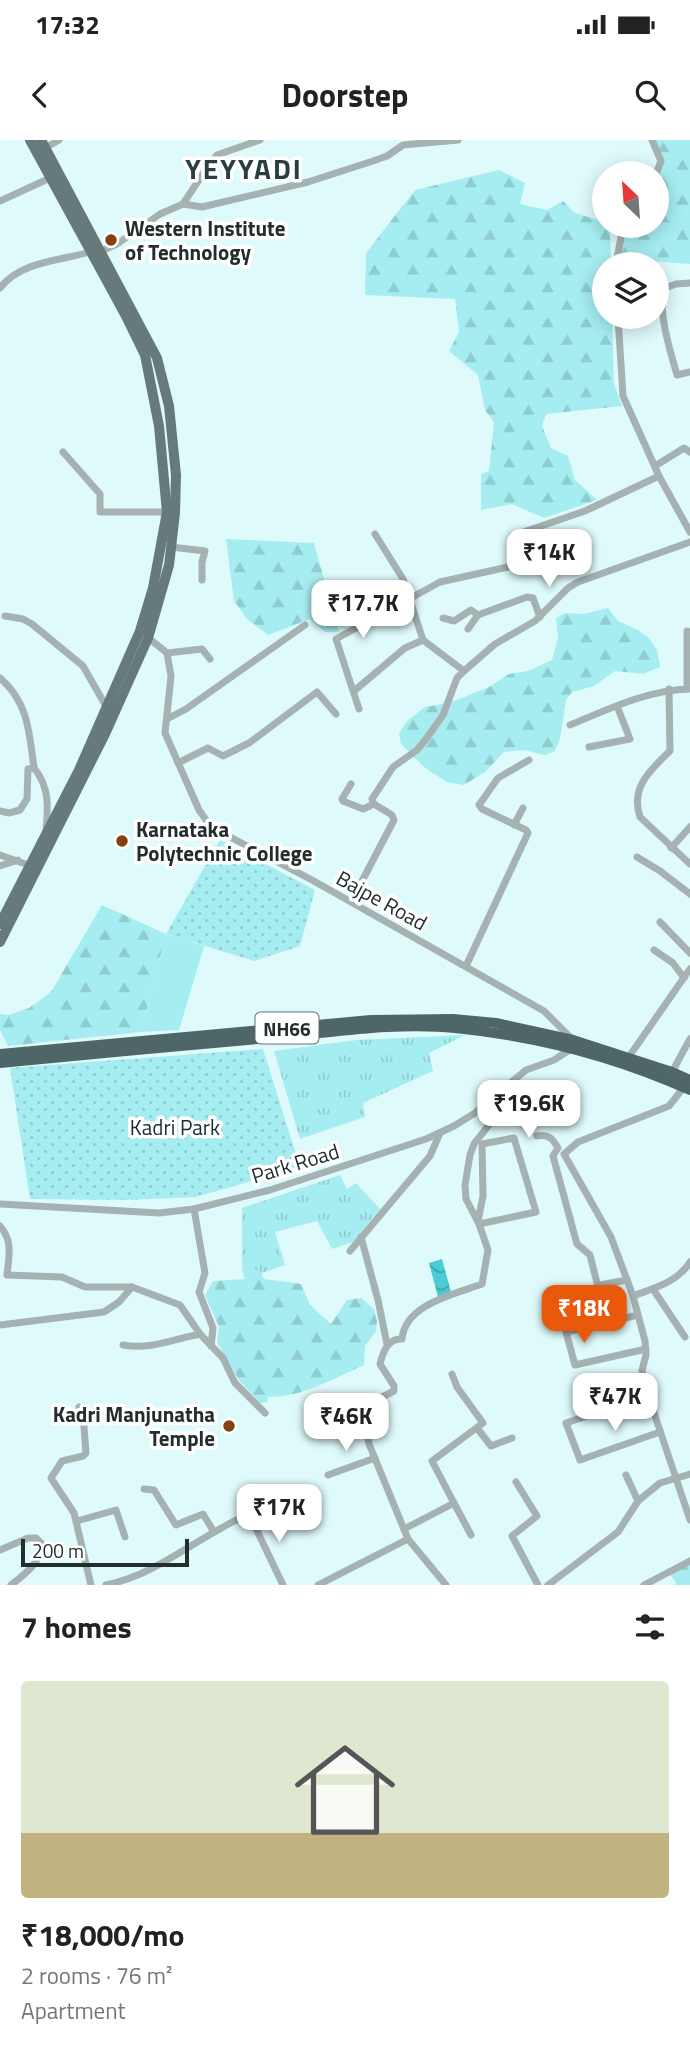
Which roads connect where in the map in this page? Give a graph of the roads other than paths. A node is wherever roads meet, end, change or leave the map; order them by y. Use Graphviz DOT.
graph roads {
  1 [pos="30,140"];
  2 [pos="60,140"];
  3 [pos="261,140"];
  4 [pos="458,140"];
  5 [pos="652,140"];
  6 [pos="43,144"];
  7 [pos="661,161"];
  8 [pos="50,178"];
  9 [pos="0,201"];
  10 [pos="183,204"];
  11 [pos="94,252"];
  12 [pos="690,283"];
  13 [pos="0,288"];
  14 [pos="618,329"];
  15 [pos="690,372"];
  16 [pos="63,452"];
  17 [pos="690,452"];
  18 [pos="654,466"];
  19 [pos="659,475"];
  20 [pos="167,512"];
  21 [pos="690,532"];
  22 [pos="375,534"];
  23 [pos="690,542"];
  24 [pos="171,547"];
  25 [pos="202,580"];
  26 [pos="410,597"];
  27 [pos="478,615"];
  28 [pos="5,617"];
  29 [pos="540,617"];
  30 [pos="443,618"];
  31 [pos="305,625"];
  32 [pos="468,629"];
  33 [pos="687,631"];
  34 [pos="144,635"];
  35 [pos="423,640"];
  36 [pos="167,653"];
  37 [pos="210,659"];
  38 [pos="688,662"];
  39 [pos="464,671"];
  40 [pos="0,678"];
  41 [pos="669,689"];
  42 [pos="689,689"];
  43 [pos="354,691"];
  44 [pos="617,706"];
  45 [pos="107,708"];
  46 [pos="359,709"];
  47 [pos="336,714"];
  48 [pos="166,719"];
  49 [pos="570,725"];
  50 [pos="589,747"];
  51 [pos="529,760"];
  52 [pos="178,763"];
  53 [pos="33,768"];
  54 [pos="351,784"];
  55 [pos="374,804"];
  56 [pos="523,808"];
  57 [pos="0,811"];
  58 [pos="514,825"];
  59 [pos="690,827"];
  60 [pos="45,844"];
  61 [pos="671,848"];
  62 [pos="0,855"];
  63 [pos="637,857"];
  64 [pos="19,860"];
  65 [pos="690,864"];
  66 [pos="0,866"];
  67 [pos="32,866"];
  68 [pos="690,894"];
  69 [pos="351,902"];
  70 [pos="660,922"];
  71 [pos="0,924"];
  72 [pos="0,942"];
  73 [pos="654,950"];
  74 [pos="690,953"];
  75 [pos="466,966"];
  76 [pos="690,969"];
  77 [pos="684,978"];
  78 [pos="690,1040"];
  79 [pos="572,1045"];
  80 [pos="0,1055"];
  81 [pos="628,1058"];
  82 [pos="0,1063"];
  83 [pos="672,1072"];
  84 [pos="688,1086"];
  85 [pos="501,1090"];
  86 [pos="440,1132"];
  87 [pos="537,1136"];
  88 [pos="0,1204"];
  89 [pos="194,1209"];
  90 [pos="479,1223"];
  91 [pos="0,1226"];
  92 [pos="360,1237"];
  93 [pos="350,1251"];
  94 [pos="689,1267"];
  95 [pos="4,1268"];
  96 [pos="627,1280"];
  97 [pos="132,1287"];
  98 [pos="653,1289"];
  99 [pos="633,1296"];
  100 [pos="638,1315"];
  101 [pos="0,1325"];
  102 [pos="200,1334"];
  103 [pos="685,1337"];
  104 [pos="387,1344"];
  105 [pos="123,1345"];
  106 [pos="211,1346"];
  107 [pos="646,1349"];
  108 [pos="452,1374"];
  109 [pos="648,1395"];
  110 [pos="79,1407"];
  111 [pos="265,1413"];
  112 [pos="477,1428"];
  113 [pos="660,1432"];
  114 [pos="512,1438"];
  115 [pos="375,1458"];
  116 [pos="690,1474"];
  117 [pos="328,1475"];
  118 [pos="626,1475"];
  119 [pos="676,1478"];
  120 [pos="516,1482"];
  121 [pos="144,1489"];
  122 [pos="638,1501"];
  123 [pos="454,1503"];
  124 [pos="690,1520"];
  125 [pos="76,1521"];
  126 [pos="404,1529"];
  127 [pos="214,1532"];
  128 [pos="471,1535"];
  129 [pos="125,1537"];
  130 [pos="408,1539"];
  131 [pos="0,1550"];
  132 [pos="690,1561"];
  133 [pos="11,1585"];
  134 [pos="91,1585"];
  135 [pos="106,1585"];
  136 [pos="283,1585"];
  137 [pos="318,1585"];
  138 [pos="446,1585"];
  139 [pos="538,1585"];
  140 [pos="548,1585"];
  141 [pos="643,1585"];
  1 -- 8 [label="main road"];
  2 -- 6 [label="street"];
  3 -- 10 [label="street"];
  4 -- 10 [label="street"];
  5 -- 7 [label="street"];
  6 -- 11 [label="main road"];
  8 -- 9 [label="street"];
  8 -- 11 [label="main road"];
  10 -- 11 [label="street"];
  11 -- 13 [label="street"];
  11 -- 20 [label="main road"];
  11 -- 24 [label="main road"];
  12 -- 15 [label="street"];
  14 -- 18 [label="street"];
  16 -- 20 [label="street"];
  17 -- 18 [label="street"];
  18 -- 19 [label="street"];
  19 -- 21 [label="street"];
  19 -- 26 [label="street"];
  20 -- 34 [label="main road"];
  22 -- 26 [label="street"];
  23 -- 29 [label="street"];
  24 -- 25 [label="street"];
  24 -- 34 [label="main road"];
  26 -- 35 [label="street"];
  26 -- 43 [label="street"];
  27 -- 29 [label="street"];
  27 -- 30 [label="street"];
  27 -- 32 [label="street"];
  28 -- 45 [label="street"];
  29 -- 39 [label="street"];
  31 -- 48 [label="street"];
  33 -- 38 [label="street"];
  34 -- 36 [label="street"];
  34 -- 45 [label="main road"];
  34 -- 60 [label="main road"];
  35 -- 39 [label="street"];
  35 -- 43 [label="street"];
  36 -- 37 [label="street"];
  36 -- 48 [label="street, Bajpe Road"];
  38 -- 42 [label="street"];
  39 -- 55 [label="street"];
  40 -- 53 [label="street"];
  41 -- 42 [label="street"];
  41 -- 44 [label="street"];
  41 -- 61 [label="street"];
  43 -- 46 [label="street"];
  44 -- 49 [label="street"];
  44 -- 50 [label="street"];
  45 -- 60 [label="main road"];
  47 -- 52 [label="street"];
  48 -- 52 [label="street, Bajpe Road"];
  51 -- 58 [label="street"];
  52 -- 69 [label="street, Bajpe Road"];
  53 -- 57 [label="street"];
  53 -- 60 [label="street"];
  54 -- 55 [label="street"];
  55 -- 69 [label="street"];
  56 -- 58 [label="street"];
  58 -- 75 [label="street"];
  59 -- 61 [label="street"];
  60 -- 67 [label="main road"];
  60 -- 72 [label="main road"];
  61 -- 65 [label="street"];
  62 -- 64 [label="street"];
  63 -- 68 [label="street"];
  64 -- 66 [label="street"];
  64 -- 67 [label="street"];
  67 -- 71 [label="main road"];
  69 -- 75 [label="street, Bajpe Road"];
  70 -- 74 [label="street"];
  73 -- 77 [label="street"];
  75 -- 79 [label="street, Bajpe Road"];
  76 -- 77 [label="street"];
  77 -- 81 [label="street"];
  78 -- 83 [label="street"];
  79 -- 80 [label="highway, NH66"];
  79 -- 81 [label="highway, NH66"];
  79 -- 82 [label="highway, NH66"];
  79 -- 84 [label="highway, NH66"];
  79 -- 85 [label="street, Park Road"];
  81 -- 83 [label="highway, NH66"];
  83 -- 84 [label="highway, NH66"];
  84 -- 96 [label="street"];
  85 -- 86 [label="street, Park Road"];
  85 -- 90 [label="street"];
  86 -- 89 [label="street, Park Road"];
  86 -- 92 [label="street"];
  87 -- 96 [label="street"];
  88 -- 89 [label="street, Park Road"];
  89 -- 106 [label="street"];
  90 -- 90 [label="street"];
  90 -- 104 [label="street"];
  91 -- 95 [label="street"];
  92 -- 93 [label="street"];
  92 -- 104 [label="street"];
  94 -- 98 [label="street"];
  95 -- 97 [label="street"];
  96 -- 99 [label="street"];
  97 -- 101 [label="street"];
  97 -- 102 [label="street"];
  98 -- 99 [label="street"];
  98 -- 103 [label="street"];
  99 -- 100 [label="street"];
  100 -- 107 [label="street"];
  100 -- 107 [label="street"];
  102 -- 105 [label="street"];
  102 -- 106 [label="street"];
  104 -- 115 [label="street"];
  106 -- 111 [label="street"];
  107 -- 109 [label="street"];
  108 -- 112 [label="street"];
  109 -- 113 [label="street"];
  109 -- 113 [label="street"];
  110 -- 125 [label="street"];
  112 -- 114 [label="street"];
  112 -- 123 [label="street"];
  113 -- 119 [label="street"];
  115 -- 117 [label="street"];
  115 -- 126 [label="street"];
  116 -- 119 [label="street"];
  118 -- 122 [label="street"];
  119 -- 122 [label="street"];
  119 -- 124 [label="street"];
  120 -- 139 [label="street"];
  121 -- 127 [label="street"];
  122 -- 140 [label="street"];
  123 -- 126 [label="street"];
  123 -- 128 [label="street"];
  125 -- 129 [label="street"];
  125 -- 134 [label="street"];
  126 -- 130 [label="street"];
  127 -- 135 [label="street"];
  127 -- 136 [label="street"];
  130 -- 137 [label="street"];
  130 -- 138 [label="street"];
  131 -- 133 [label="street"];
  132 -- 141 [label="street"];
}
